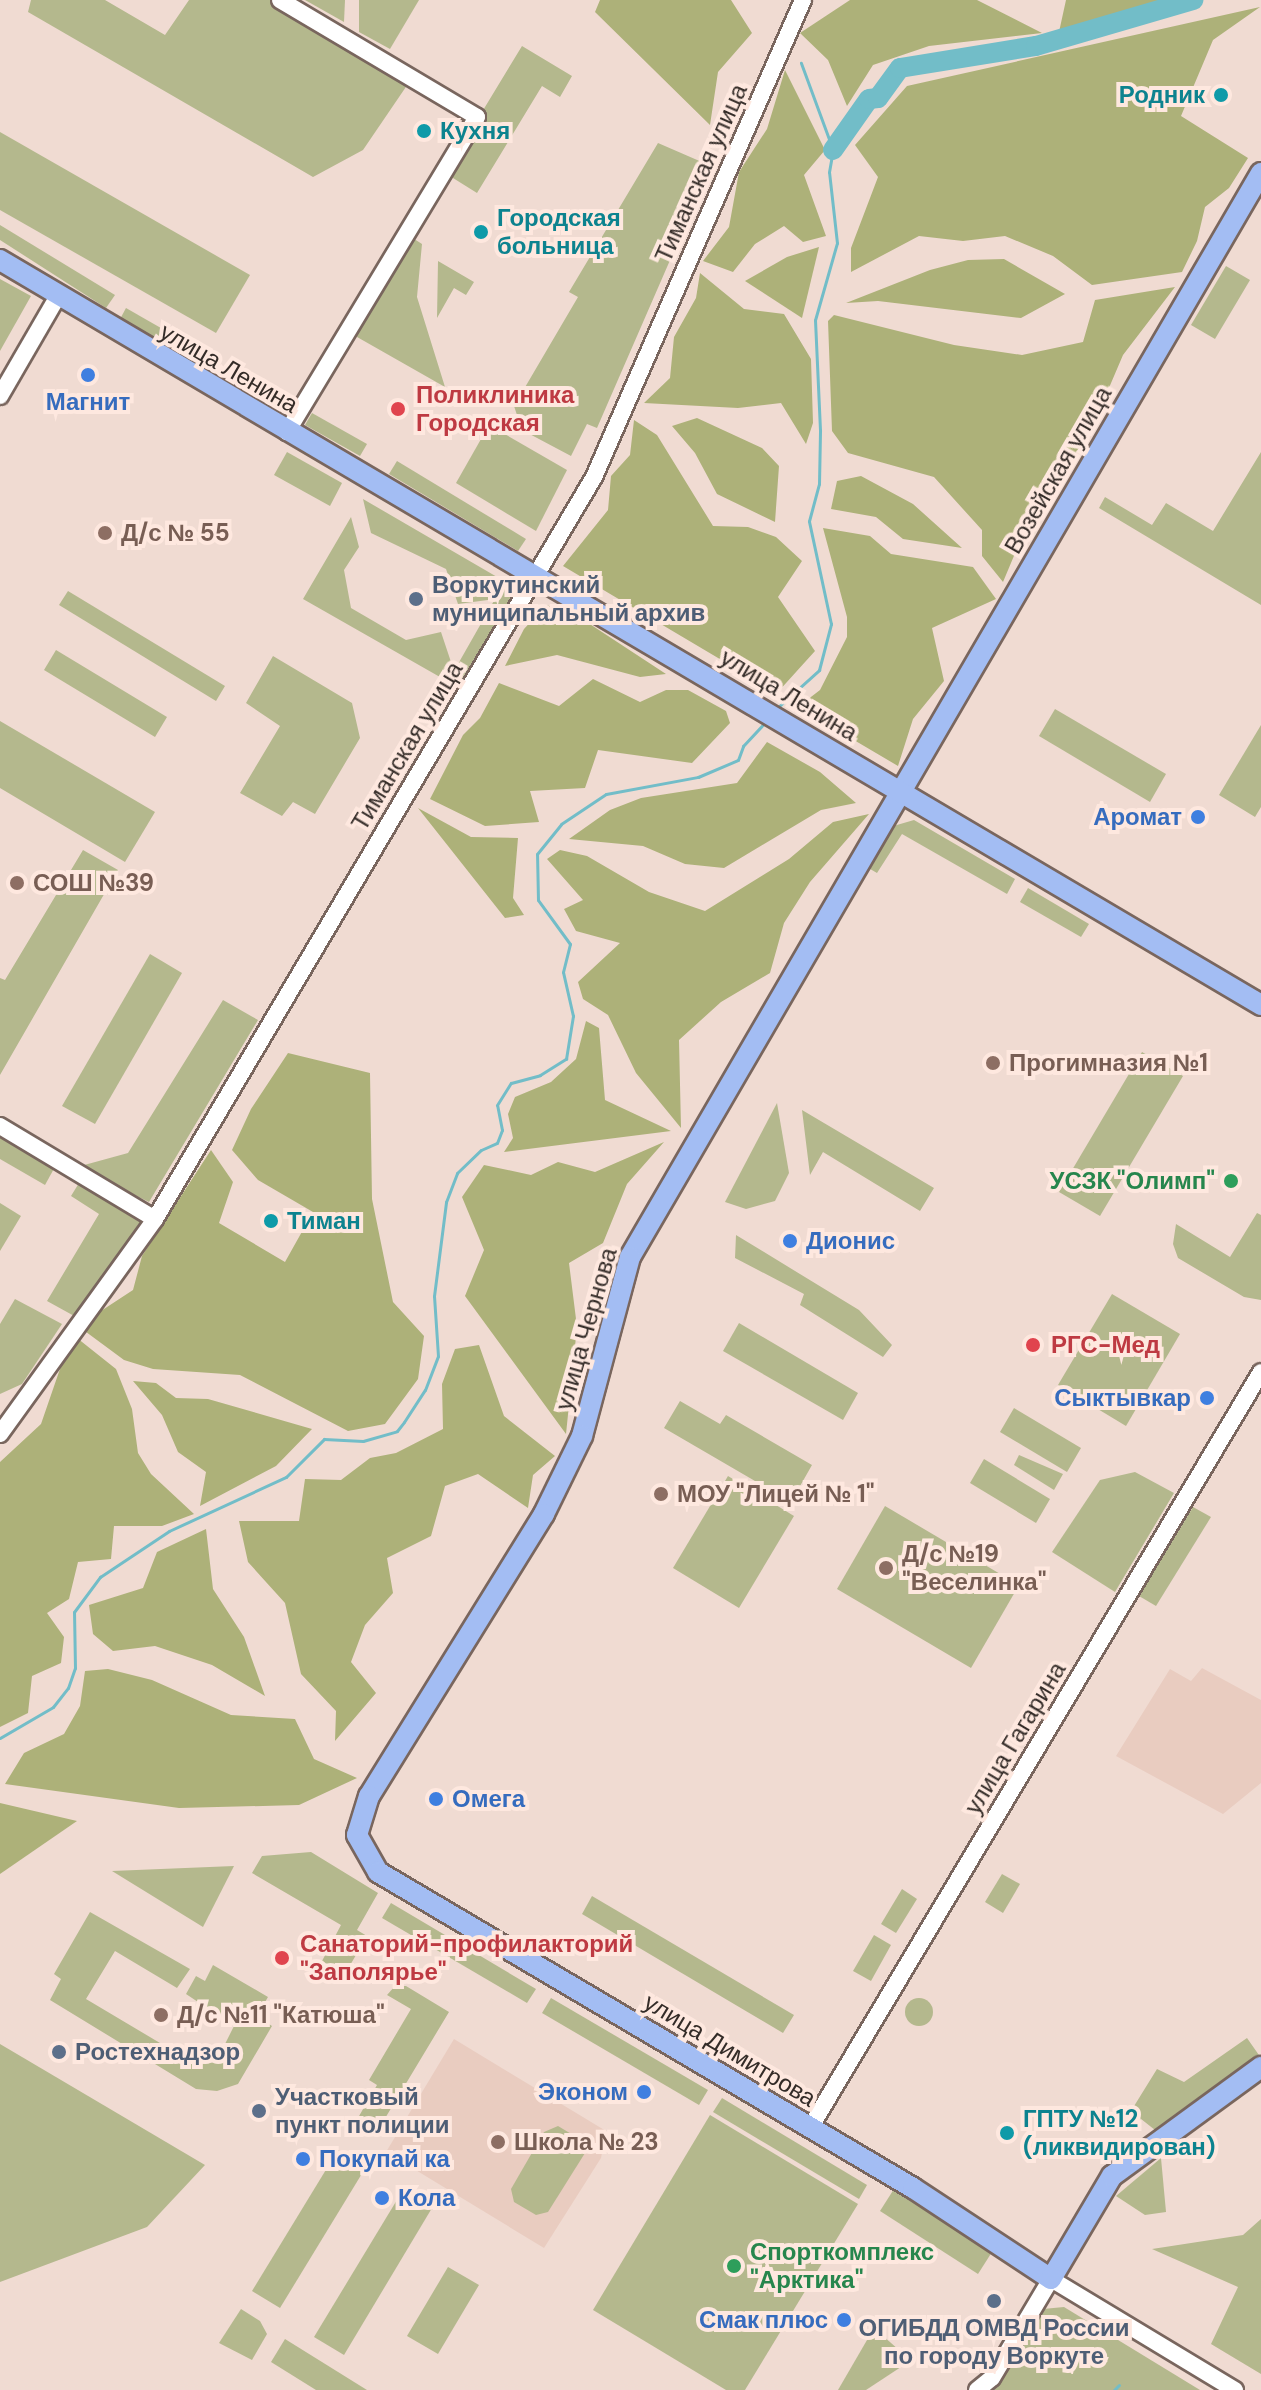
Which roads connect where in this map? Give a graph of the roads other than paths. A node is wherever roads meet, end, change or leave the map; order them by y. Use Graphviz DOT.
graph roads {
  1 [pos="280,0"];
  2 [pos="803,0"];
  3 [pos="1261,173"];
  4 [pos="0,260"];
  5 [pos="58,296"];
  6 [pos="0,396"];
  7 [pos="287,432"];
  8 [pos="536,576"];
  9 [pos="900,792"];
  10 [pos="1261,1005"];
  11 [pos="0,1126"];
  12 [pos="155,1219"];
  13 [pos="1261,1372"];
  14 [pos="0,1434"];
  15 [pos="378,1872"];
  16 [pos="1261,2067"];
  17 [pos="810,2128"];
  18 [pos="1051,2279"];
  19 [pos="977,2390"];
  20 [pos="1235,2390"];
  1 -- 7 [label="street"];
  2 -- 8 [label="street, Тиманская улица"];
  3 -- 9 [label="main road, Возейская улица"];
  4 -- 5 [label="main road, улица Ленина"];
  5 -- 6 [label="street"];
  5 -- 7 [label="main road, улица Ленина"];
  7 -- 8 [label="main road, улица Ленина"];
  8 -- 9 [label="main road, улица Ленина"];
  8 -- 12 [label="street, Тиманская улица"];
  9 -- 10 [label="main road, улица Ленина"];
  9 -- 15 [label="main road, улица Чернова"];
  11 -- 12 [label="street"];
  12 -- 14 [label="street, Тиманская улица"];
  13 -- 17 [label="street, улица Гагарина"];
  15 -- 17 [label="main road, улица Димитрова"];
  16 -- 18 [label="main road"];
  17 -- 18 [label="main road, улица Димитрова"];
  18 -- 19 [label="street"];
  18 -- 20 [label="street"];
}
